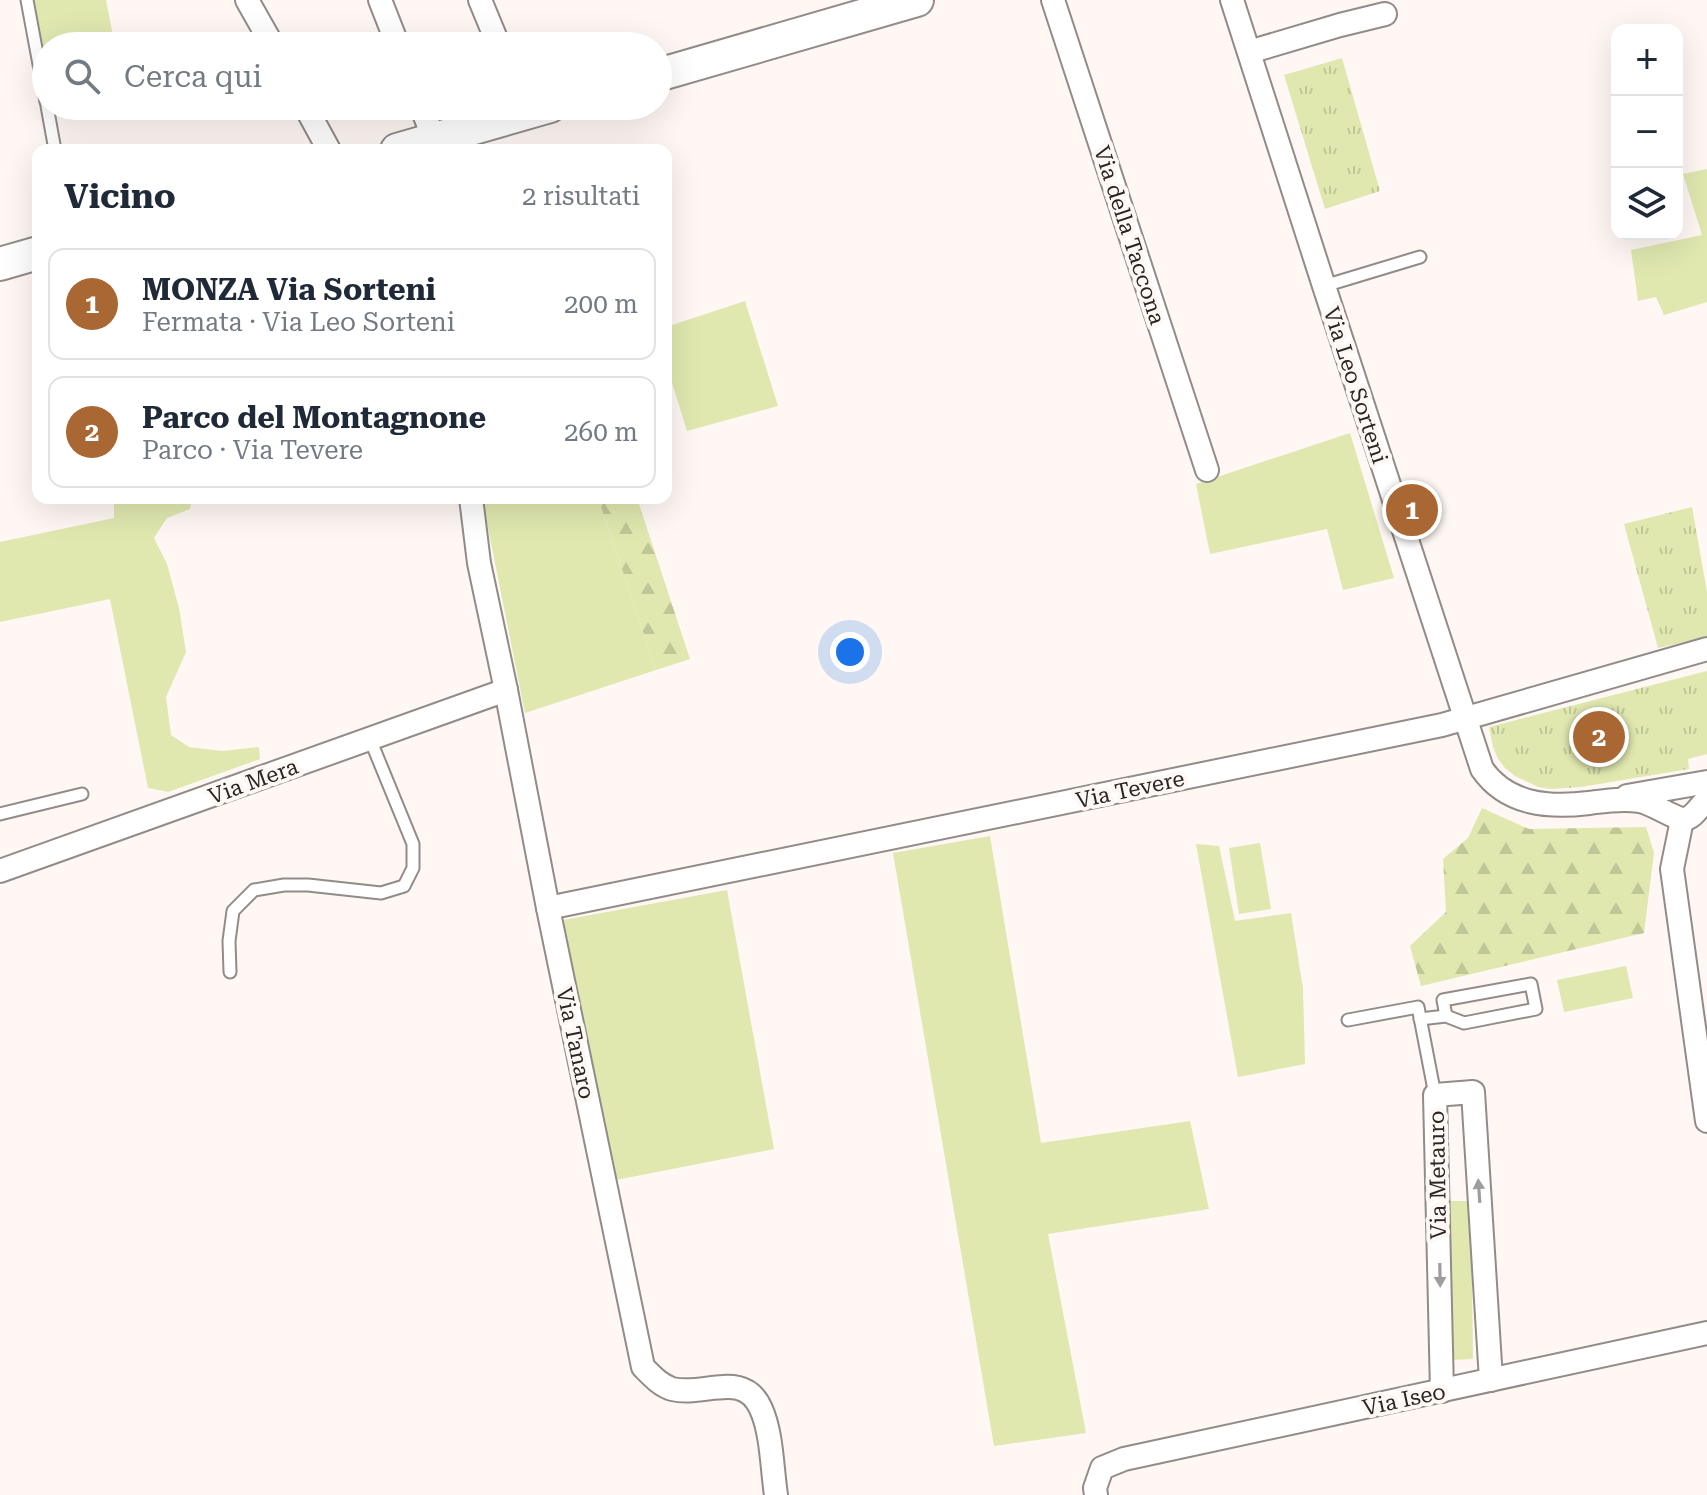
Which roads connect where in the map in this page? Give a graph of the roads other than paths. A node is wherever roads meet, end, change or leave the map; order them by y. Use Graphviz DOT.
graph roads {
  1 [pos="27,0"];
  2 [pos="247,0"];
  3 [pos="380,0"];
  4 [pos="480,0"];
  5 [pos="917,0"];
  6 [pos="1053,0"];
  7 [pos="1232,0"];
  8 [pos="1385,14"];
  9 [pos="33,32"];
  10 [pos="265,32"];
  11 [pos="393,32"];
  12 [pos="493,32"];
  13 [pos="1249,52"];
  14 [pos="672,71"];
  15 [pos="49,120"];
  16 [pos="313,120"];
  17 [pos="427,120"];
  18 [pos="495,120"];
  19 [pos="434,139"];
  20 [pos="54,144"];
  21 [pos="326,144"];
  22 [pos="417,144"];
  23 [pos="32,255"];
  24 [pos="1420,257"];
  25 [pos="0,264"];
  26 [pos="1324,286"];
  27 [pos="1207,470"];
  28 [pos="472,504"];
  29 [pos="1707,649"];
  30 [pos="506,690"];
  31 [pos="1464,719"];
  32 [pos="370,739"];
  33 [pos="1707,782"];
  34 [pos="1679,787"];
  35 [pos="82,794"];
  36 [pos="1610,800"];
  37 [pos="1688,810"];
  38 [pos="0,814"];
  39 [pos="0,871"];
  40 [pos="548,908"];
  41 [pos="230,972"];
  42 [pos="1446,1016"];
  43 [pos="1420,1019"];
  44 [pos="1348,1020"];
  45 [pos="1435,1095"];
  46 [pos="1707,1121"];
  47 [pos="1707,1333"];
  48 [pos="1491,1380"];
  49 [pos="1442,1391"];
  50 [pos="776,1495"];
  51 [pos="1096,1495"];
  1 -- 9 [label="lane"];
  2 -- 10 [label="street"];
  3 -- 11 [label="street"];
  4 -- 12 [label="street"];
  5 -- 14 [label="main road"];
  6 -- 27 [label="street, Via della Taccona"];
  7 -- 13 [label="street, Via Leo Sorteni"];
  8 -- 13 [label="street"];
  13 -- 26 [label="street, Via Leo Sorteni"];
  15 -- 20 [label="lane"];
  16 -- 21 [label="street"];
  17 -- 19 [label="street"];
  18 -- 19 [label="main road"];
  19 -- 22 [label="main road"];
  23 -- 25 [label="main road"];
  24 -- 26 [label="lane"];
  26 -- 31 [label="street, Via Leo Sorteni"];
  28 -- 30 [label="street, Via Tanaro"];
  29 -- 31 [label="street, Via Tevere"];
  30 -- 32 [label="street, Via Mera"];
  30 -- 40 [label="street, Via Tanaro"];
  31 -- 36 [label="street, Via Leo Sorteni"];
  31 -- 40 [label="street, Via Tevere"];
  32 -- 39 [label="street, Via Mera"];
  32 -- 41 [label="lane"];
  33 -- 34 [label="street"];
  34 -- 36 [label="street"];
  34 -- 37 [label="street"];
  35 -- 38 [label="lane"];
  36 -- 37 [label="street"];
  37 -- 46 [label="street"];
  40 -- 50 [label="street, Via Tanaro"];
  42 -- 42 [label="lane"];
  42 -- 43 [label="lane"];
  43 -- 44 [label="lane"];
  43 -- 45 [label="lane"];
  48 -- 45 [label="street, Via Metauro, one-way"];
  45 -- 49 [label="street, Via Metauro, one-way"];
  47 -- 48 [label="street, Via Iseo"];
  48 -- 49 [label="street, Via Iseo"];
  49 -- 51 [label="street, Via Iseo"];
}
